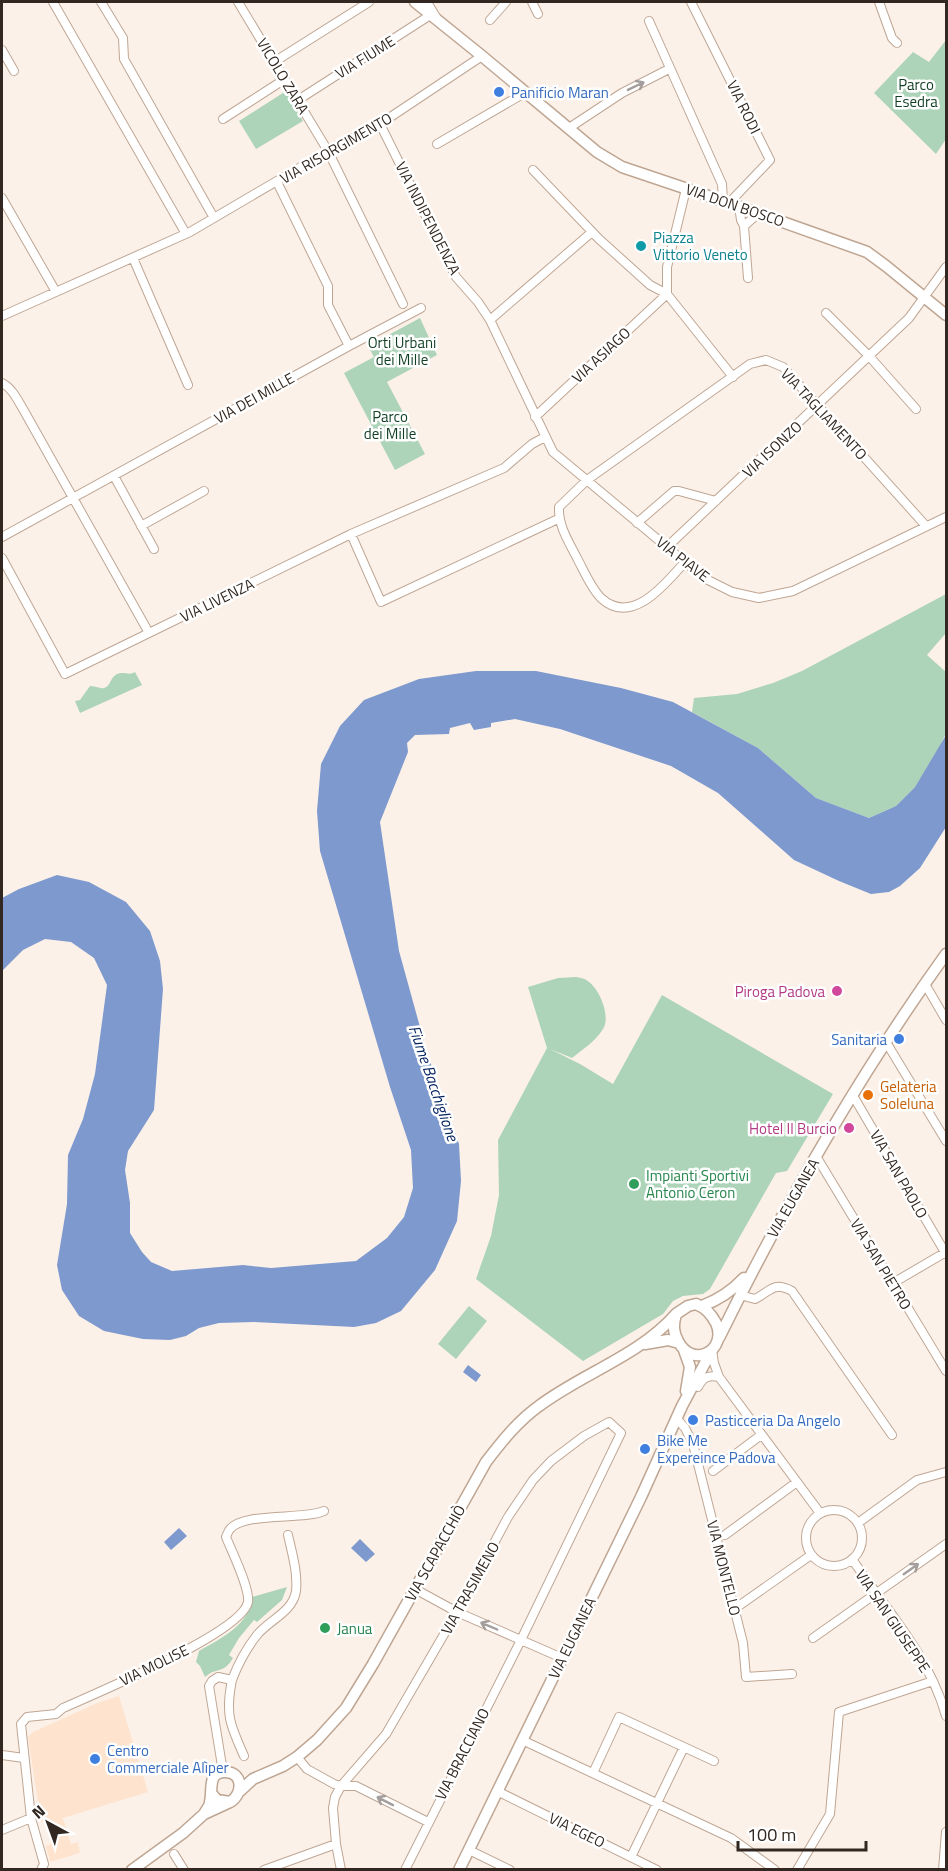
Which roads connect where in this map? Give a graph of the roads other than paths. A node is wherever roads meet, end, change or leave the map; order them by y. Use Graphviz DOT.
graph roads {
  1 [pos="52,2"];
  2 [pos="101,2"];
  3 [pos="238,2"];
  4 [pos="367,2"];
  5 [pos="415,2"];
  6 [pos="427,2"];
  7 [pos="506,2"];
  8 [pos="532,2"];
  9 [pos="691,2"];
  10 [pos="879,2"];
  11 [pos="538,14"];
  12 [pos="434,16"];
  13 [pos="490,20"];
  14 [pos="649,21"];
  15 [pos="897,43"];
  16 [pos="2,50"];
  17 [pos="482,56"];
  18 [pos="274,62"];
  19 [pos="669,69"];
  20 [pos="14,71"];
  21 [pos="285,79"];
  22 [pos="526,92"];
  23 [pos="298,100"];
  24 [pos="223,119"];
  25 [pos="380,124"];
  26 [pos="569,128"];
  27 [pos="437,144"];
  28 [pos="328,151"];
  29 [pos="533,170"];
  30 [pos="278,182"];
  31 [pos="686,189"];
  32 [pos="2,198"];
  33 [pos="730,203"];
  34 [pos="756,212"];
  35 [pos="214,219"];
  36 [pos="744,226"];
  37 [pos="592,232"];
  38 [pos="186,234"];
  39 [pos="133,258"];
  40 [pos="946,267"];
  41 [pos="748,278"];
  42 [pos="56,292"];
  43 [pos="667,294"];
  44 [pos="925,298"];
  45 [pos="403,304"];
  46 [pos="421,308"];
  47 [pos="826,313"];
  48 [pos="946,315"];
  49 [pos="2,316"];
  50 [pos="490,320"];
  51 [pos="349,346"];
  52 [pos="869,356"];
  53 [pos="733,376"];
  54 [pos="2,383"];
  55 [pos="188,385"];
  56 [pos="819,405"];
  57 [pos="916,409"];
  58 [pos="535,417"];
  59 [pos="545,437"];
  60 [pos="114,476"];
  61 [pos="587,480"];
  62 [pos="204,491"];
  63 [pos="74,498"];
  64 [pos="716,501"];
  65 [pos="946,517"];
  66 [pos="558,519"];
  67 [pos="637,523"];
  68 [pos="141,526"];
  69 [pos="926,526"];
  70 [pos="351,534"];
  71 [pos="2,537"];
  72 [pos="667,548"];
  73 [pos="154,549"];
  74 [pos="2,558"];
  75 [pos="684,563"];
  76 [pos="149,633"];
  77 [pos="946,954"];
  78 [pos="925,984"];
  79 [pos="946,1020"];
  80 [pos="886,1042"];
  81 [pos="852,1094"];
  82 [pos="946,1141"];
  83 [pos="816,1156"];
  84 [pos="946,1253"];
  85 [pos="757,1261"];
  86 [pos="893,1283"];
  87 [pos="740,1295"];
  88 [pos="702,1306"];
  89 [pos="676,1314"];
  90 [pos="719,1338"];
  91 [pos="639,1346"];
  92 [pos="684,1349"];
  93 [pos="712,1350"];
  94 [pos="703,1366"];
  95 [pos="946,1371"];
  96 [pos="719,1377"];
  97 [pos="682,1406"];
  98 [pos="677,1419"];
  99 [pos="621,1433"];
  100 [pos="761,1435"];
  101 [pos="892,1435"];
  102 [pos="713,1471"];
  103 [pos="946,1472"];
  104 [pos="797,1482"];
  105 [pos="324,1511"];
  106 [pos="820,1513"];
  107 [pos="858,1523"];
  108 [pos="288,1535"];
  109 [pos="725,1535"];
  110 [pos="946,1544"];
  111 [pos="811,1555"];
  112 [pos="852,1559"];
  113 [pos="415,1589"];
  114 [pos="875,1593"];
  115 [pos="734,1607"];
  116 [pos="457,1612"];
  117 [pos="813,1638"];
  118 [pos="521,1640"];
  119 [pos="562,1658"];
  120 [pos="792,1674"];
  121 [pos="232,1680"];
  122 [pos="933,1681"];
  123 [pos="946,1716"];
  124 [pos="522,1740"];
  125 [pos="684,1747"];
  126 [pos="2,1755"];
  127 [pos="244,1756"];
  128 [pos="297,1757"];
  129 [pos="24,1758"];
  130 [pos="714,1761"];
  131 [pos="223,1772"];
  132 [pos="593,1773"];
  133 [pos="236,1777"];
  134 [pos="253,1779"];
  135 [pos="341,1786"];
  136 [pos="240,1791"];
  137 [pos="497,1791"];
  138 [pos="211,1793"];
  139 [pos="230,1802"];
  140 [pos="658,1803"];
  141 [pos="204,1814"];
  142 [pos="31,1818"];
  143 [pos="428,1822"];
  144 [pos="2,1830"];
  145 [pos="946,1832"];
  146 [pos="946,1843"];
  147 [pos="336,1844"];
  148 [pos="469,1850"];
  149 [pos="174,1854"];
  150 [pos="631,1857"];
  151 [pos="42,1867"];
  152 [pos="132,1869"];
  153 [pos="184,1869"];
  154 [pos="264,1869"];
  155 [pos="341,1869"];
  156 [pos="405,1869"];
  157 [pos="459,1869"];
  158 [pos="510,1869"];
  159 [pos="657,1869"];
  160 [pos="776,1869"];
  161 [pos="797,1869"];
  162 [pos="943,1869"];
  1 -- 38 [label="street"];
  2 -- 35 [label="street"];
  3 -- 18 [label="street, VICOLO ZARA"];
  4 -- 18 [label="street"];
  5 -- 12 [label="street, VIA DON BOSCO"];
  6 -- 12 [label="street"];
  7 -- 13 [label="street"];
  8 -- 11 [label="street"];
  9 -- 33 [label="street, VIA RODI"];
  10 -- 15 [label="street"];
  12 -- 17 [label="street, VIA DON BOSCO"];
  12 -- 23 [label="street, VIA FIUME"];
  14 -- 19 [label="street"];
  16 -- 20 [label="street"];
  17 -- 22 [label="street, VIA DON BOSCO"];
  17 -- 25 [label="street, VIA RISORGIMENTO"];
  18 -- 21 [label="street, VICOLO ZARA"];
  26 -- 19 [label="street, one-way"];
  19 -- 33 [label="street"];
  21 -- 23 [label="street, VICOLO ZARA"];
  21 -- 24 [label="street"];
  22 -- 26 [label="street, VIA DON BOSCO"];
  22 -- 27 [label="street"];
  23 -- 28 [label="street, VICOLO ZARA"];
  25 -- 28 [label="street, VIA RISORGIMENTO"];
  25 -- 50 [label="street, VIA INDIPENDENZA"];
  26 -- 31 [label="street, VIA DON BOSCO"];
  28 -- 30 [label="street, VIA RISORGIMENTO"];
  28 -- 45 [label="street, VICOLO ZARA"];
  29 -- 37 [label="street"];
  30 -- 35 [label="street, VIA RISORGIMENTO"];
  30 -- 51 [label="street"];
  31 -- 33 [label="street, VIA DON BOSCO"];
  31 -- 43 [label="street"];
  32 -- 42 [label="street"];
  33 -- 34 [label="street, VIA DON BOSCO"];
  33 -- 36 [label="street"];
  34 -- 36 [label="street"];
  34 -- 44 [label="street, VIA DON BOSCO"];
  35 -- 38 [label="street, VIA RISORGIMENTO"];
  36 -- 41 [label="street"];
  37 -- 43 [label="street"];
  37 -- 50 [label="street"];
  38 -- 39 [label="street, VIA RISORGIMENTO"];
  39 -- 42 [label="street, VIA RISORGIMENTO"];
  39 -- 55 [label="street"];
  40 -- 44 [label="street, VIA ISONZO"];
  42 -- 49 [label="street, VIA RISORGIMENTO"];
  43 -- 53 [label="street"];
  43 -- 58 [label="street, VIA ASIAGO"];
  44 -- 48 [label="street, VIA DON BOSCO"];
  44 -- 52 [label="street, VIA ISONZO"];
  46 -- 51 [label="street, VIA DEI MILLE"];
  47 -- 52 [label="street"];
  50 -- 58 [label="street, VIA INDIPENDENZA"];
  51 -- 60 [label="street, VIA DEI MILLE"];
  52 -- 56 [label="street, VIA ISONZO"];
  52 -- 57 [label="street"];
  53 -- 56 [label="street, VIA TAGLIAMENTO"];
  53 -- 61 [label="street, VIA TAGLIAMENTO"];
  54 -- 63 [label="street"];
  56 -- 64 [label="street, VIA ISONZO"];
  56 -- 69 [label="street, VIA TAGLIAMENTO"];
  58 -- 59 [label="street, VIA INDIPENDENZA"];
  59 -- 61 [label="street, VIA PIAVE"];
  59 -- 70 [label="street, VIA LIVENZA"];
  60 -- 63 [label="street, VIA DEI MILLE"];
  60 -- 68 [label="street"];
  61 -- 66 [label="street, VIA TAGLIAMENTO"];
  61 -- 67 [label="street, VIA PIAVE"];
  62 -- 68 [label="street"];
  63 -- 71 [label="street, VIA DEI MILLE"];
  63 -- 76 [label="street"];
  64 -- 67 [label="street"];
  64 -- 72 [label="street, VIA ISONZO"];
  65 -- 69 [label="street, VIA PIAVE"];
  66 -- 70 [label="street"];
  66 -- 75 [label="street"];
  67 -- 72 [label="street, VIA PIAVE"];
  68 -- 73 [label="street"];
  69 -- 75 [label="street, VIA PIAVE"];
  70 -- 76 [label="street, VIA LIVENZA"];
  72 -- 75 [label="street, VIA PIAVE"];
  74 -- 76 [label="street"];
  77 -- 78 [label="street, VIA EUGANEA"];
  78 -- 79 [label="street"];
  78 -- 80 [label="street, VIA EUGANEA"];
  80 -- 81 [label="street, VIA EUGANEA"];
  80 -- 82 [label="street"];
  81 -- 83 [label="street, VIA EUGANEA"];
  81 -- 84 [label="street, VIA SAN PAOLO"];
  83 -- 85 [label="street, VIA EUGANEA"];
  83 -- 86 [label="street, VIA SAN PIETRO"];
  84 -- 86 [label="street"];
  85 -- 87 [label="street, VIA EUGANEA"];
  85 -- 88 [label="street, VIA EUGANEA"];
  86 -- 95 [label="street, VIA SAN PIETRO"];
  87 -- 90 [label="street, VIA EUGANEA"];
  87 -- 101 [label="street"];
  88 -- 89 [label="street, VIA EUGANEA"];
  88 -- 90 [label="street"];
  89 -- 91 [label="street, VIA SCAPACCHIÒ"];
  89 -- 92 [label="street, VIA EUGANEA"];
  90 -- 93 [label="street, VIA EUGANEA"];
  91 -- 92 [label="street, VIA SCAPACCHIÒ"];
  91 -- 113 [label="street, VIA SCAPACCHIÒ"];
  92 -- 93 [label="street"];
  92 -- 94 [label="street"];
  92 -- 97 [label="street, VIA EUGANEA"];
  93 -- 94 [label="street, VIA EUGANEA"];
  93 -- 96 [label="street"];
  94 -- 96 [label="street"];
  94 -- 97 [label="street, VIA EUGANEA"];
  96 -- 97 [label="street"];
  96 -- 100 [label="street"];
  97 -- 98 [label="street, VIA EUGANEA"];
  98 -- 115 [label="street, VIA MONTELLO"];
  98 -- 119 [label="street, VIA EUGANEA"];
  99 -- 116 [label="street, VIA TRASIMENO"];
  99 -- 118 [label="street, VIA BRACCIANO"];
  100 -- 102 [label="street"];
  100 -- 104 [label="street"];
  103 -- 107 [label="street"];
  104 -- 106 [label="street"];
  104 -- 109 [label="street"];
  105 -- 129 [label="street, VIA MOLISE"];
  106 -- 107 [label="street"];
  106 -- 111 [label="street"];
  107 -- 112 [label="street, VIA SAN GIUSEPPE"];
  108 -- 121 [label="street"];
  114 -- 110 [label="street, one-way"];
  111 -- 112 [label="street, VIA SAN GIUSEPPE"];
  111 -- 115 [label="street"];
  112 -- 114 [label="street, VIA SAN GIUSEPPE"];
  113 -- 116 [label="street"];
  113 -- 128 [label="street, VIA SCAPACCHIÒ"];
  114 -- 117 [label="street"];
  114 -- 122 [label="street, VIA SAN GIUSEPPE"];
  115 -- 120 [label="street, VIA MONTELLO"];
  118 -- 116 [label="street, one-way"];
  116 -- 135 [label="street, VIA TRASIMENO"];
  118 -- 119 [label="street"];
  118 -- 143 [label="street, VIA BRACCIANO"];
  119 -- 124 [label="street, VIA EUGANEA"];
  121 -- 127 [label="street"];
  121 -- 131 [label="street"];
  122 -- 123 [label="street, VIA SAN GIUSEPPE"];
  122 -- 161 [label="street"];
  124 -- 132 [label="street"];
  124 -- 137 [label="street, VIA EUGANEA"];
  125 -- 130 [label="street"];
  125 -- 132 [label="street"];
  125 -- 140 [label="street"];
  126 -- 129 [label="street"];
  128 -- 134 [label="street, VIA SCAPACCHIÒ"];
  128 -- 135 [label="street"];
  129 -- 142 [label="street, VIA MOLISE"];
  131 -- 133 [label="street"];
  131 -- 138 [label="street"];
  132 -- 140 [label="street"];
  133 -- 134 [label="street"];
  133 -- 136 [label="street"];
  134 -- 136 [label="street, VIA SCAPACCHIÒ"];
  143 -- 135 [label="street, one-way"];
  135 -- 147 [label="street, VIA TRASIMENO"];
  136 -- 139 [label="street"];
  137 -- 148 [label="street, VIA EUGANEA"];
  137 -- 150 [label="street, VIA EGEO"];
  138 -- 139 [label="street"];
  138 -- 141 [label="street"];
  139 -- 141 [label="street"];
  140 -- 150 [label="street"];
  140 -- 160 [label="street"];
  141 -- 152 [label="street"];
  142 -- 144 [label="street"];
  142 -- 151 [label="street, VIA MOLISE"];
  143 -- 156 [label="street, VIA BRACCIANO"];
  145 -- 146 [label="street"];
  146 -- 162 [label="street"];
  147 -- 154 [label="street"];
  147 -- 155 [label="street, VIA TRASIMENO"];
  148 -- 157 [label="street, VIA EUGANEA"];
  148 -- 158 [label="street"];
  149 -- 153 [label="street"];
  150 -- 159 [label="street, VIA EGEO"];
}
